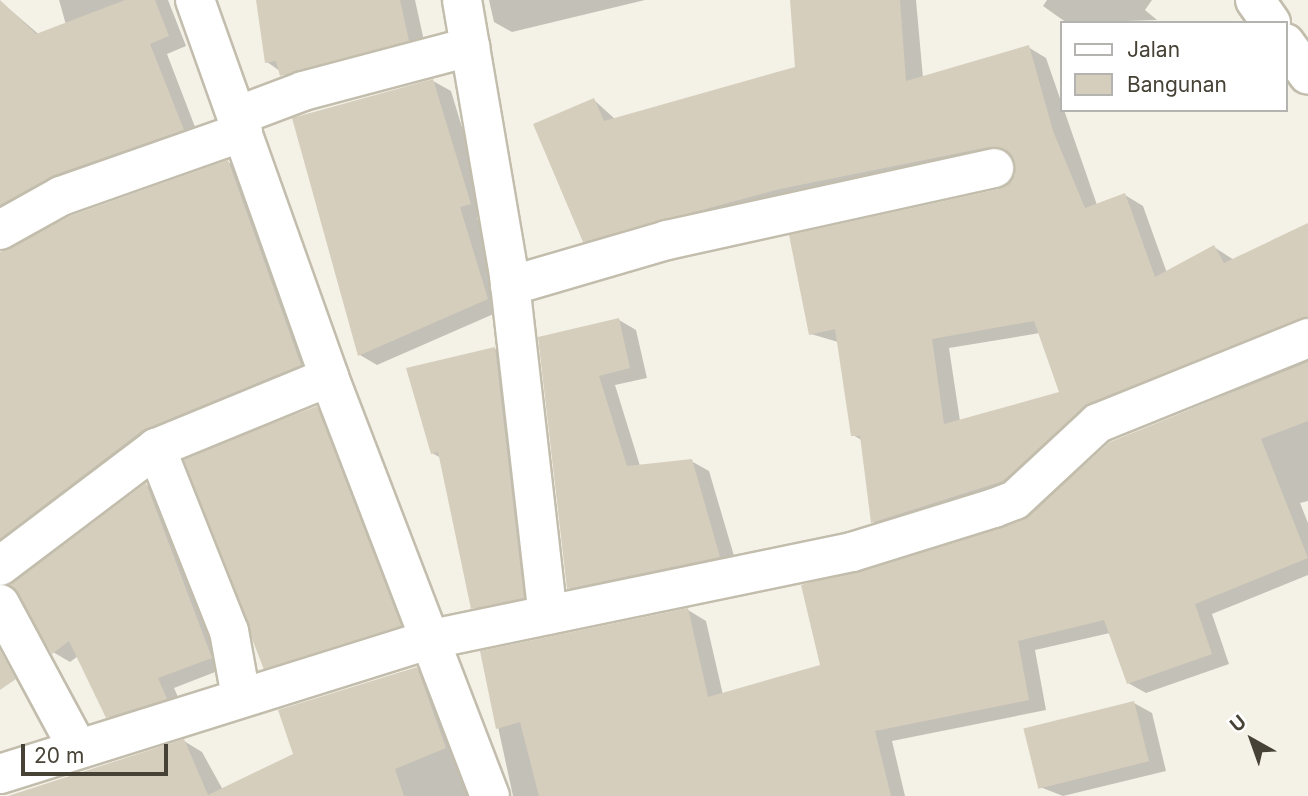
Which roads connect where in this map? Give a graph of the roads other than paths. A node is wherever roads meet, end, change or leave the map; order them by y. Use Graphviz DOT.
graph roads {
  1 [pos="195,0"];
  2 [pos="462,0"];
  3 [pos="1255,0"];
  4 [pos="1270,21"];
  5 [pos="1287,46"];
  6 [pos="470,47"];
  7 [pos="1308,75"];
  8 [pos="240,124"];
  9 [pos="994,168"];
  10 [pos="0,230"];
  11 [pos="510,286"];
  12 [pos="1308,338"];
  13 [pos="329,377"];
  14 [pos="156,448"];
  15 [pos="0,566"];
  16 [pos="0,604"];
  17 [pos="548,615"];
  18 [pos="432,639"];
  19 [pos="241,697"];
  20 [pos="77,747"];
  21 [pos="0,774"];
  22 [pos="35,779"];
  23 [pos="481,793"];
  1 -- 8 [label="street"];
  2 -- 6 [label="street"];
  3 -- 4 [label="street"];
  5 -- 7 [label="street"];
  6 -- 8 [label="street"];
  6 -- 11 [label="street"];
  8 -- 10 [label="street"];
  8 -- 13 [label="street"];
  9 -- 11 [label="street"];
  11 -- 17 [label="street"];
  12 -- 17 [label="street"];
  13 -- 14 [label="street"];
  13 -- 18 [label="street"];
  14 -- 15 [label="street"];
  14 -- 19 [label="street"];
  16 -- 20 [label="street"];
  17 -- 18 [label="street"];
  18 -- 19 [label="street"];
  18 -- 23 [label="street"];
  19 -- 20 [label="street"];
  20 -- 22 [label="street"];
  21 -- 22 [label="street"];
}
